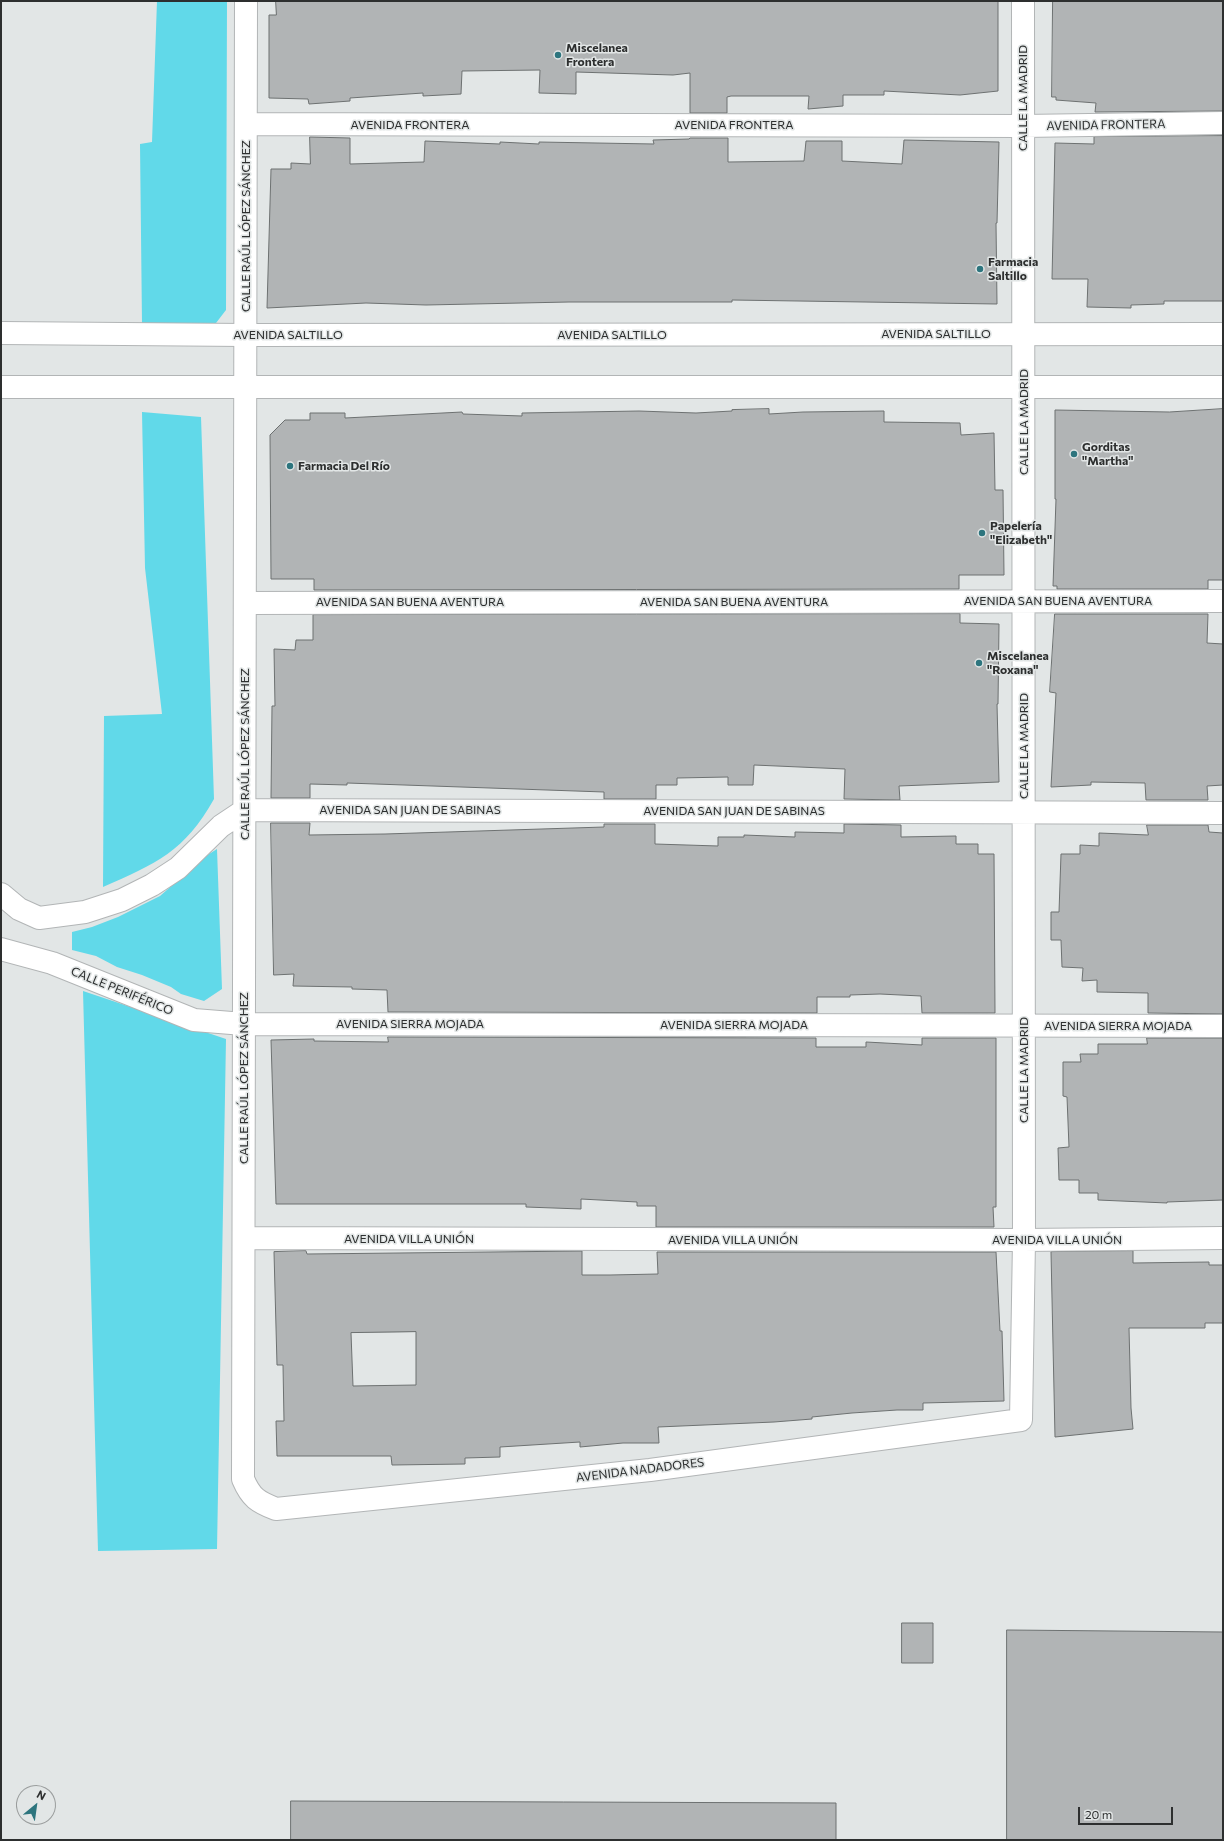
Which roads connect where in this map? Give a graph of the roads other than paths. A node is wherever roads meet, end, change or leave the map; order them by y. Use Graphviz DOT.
graph roads {
  1 [pos="246,1"];
  2 [pos="1023,1"];
  3 [pos="246,124"];
  4 [pos="1223,124"];
  5 [pos="1023,126"];
  6 [pos="1,333"];
  7 [pos="1024,334"];
  8 [pos="1223,334"];
  9 [pos="246,335"];
  10 [pos="1,387"];
  11 [pos="1024,387"];
  12 [pos="1223,387"];
  13 [pos="245,388"];
  14 [pos="1024,601"];
  15 [pos="1223,601"];
  16 [pos="245,603"];
  17 [pos="245,810"];
  18 [pos="1024,812"];
  19 [pos="1223,813"];
  20 [pos="1,894"];
  21 [pos="1,949"];
  22 [pos="244,1024"];
  23 [pos="1024,1025"];
  24 [pos="1223,1026"];
  25 [pos="244,1238"];
  26 [pos="1223,1238"];
  27 [pos="1024,1240"];
  28 [pos="1021,1420"];
  29 [pos="259,1502"];
  1 -- 3 [label="street, CALLE RAÚL LÓPEZ SÁNCHEZ"];
  2 -- 5 [label="street, CALLE LA MADRID"];
  3 -- 5 [label="street, AVENIDA FRONTERA"];
  3 -- 9 [label="street, CALLE RAÚL LÓPEZ SÁNCHEZ"];
  4 -- 5 [label="street, AVENIDA FRONTERA"];
  5 -- 7 [label="street, CALLE LA MADRID"];
  6 -- 9 [label="street, AVENIDA SALTILLO"];
  7 -- 8 [label="street, AVENIDA SALTILLO"];
  7 -- 9 [label="street, AVENIDA SALTILLO"];
  7 -- 11 [label="street, CALLE LA MADRID"];
  9 -- 13 [label="street, CALLE RAÚL LÓPEZ SÁNCHEZ"];
  10 -- 13 [label="street"];
  11 -- 12 [label="street"];
  11 -- 13 [label="street"];
  11 -- 14 [label="street, CALLE LA MADRID"];
  13 -- 16 [label="street, CALLE RAÚL LÓPEZ SÁNCHEZ"];
  14 -- 15 [label="street, AVENIDA SAN BUENA AVENTURA"];
  14 -- 16 [label="street, AVENIDA SAN BUENA AVENTURA"];
  14 -- 18 [label="street, CALLE LA MADRID"];
  16 -- 17 [label="street, CALLE RAÚL LÓPEZ SÁNCHEZ"];
  17 -- 18 [label="street, AVENIDA SAN JUAN DE SABINAS"];
  17 -- 20 [label="street"];
  17 -- 22 [label="street, CALLE RAÚL LÓPEZ SÁNCHEZ"];
  18 -- 19 [label="street, AVENIDA SAN JUAN DE SABINAS"];
  18 -- 23 [label="street, CALLE LA MADRID"];
  21 -- 22 [label="street, CALLE PERIFÉRICO"];
  22 -- 23 [label="street, AVENIDA SIERRA MOJADA"];
  22 -- 25 [label="street, CALLE RAÚL LÓPEZ SÁNCHEZ"];
  23 -- 24 [label="street, AVENIDA SIERRA MOJADA"];
  23 -- 27 [label="street, CALLE LA MADRID"];
  25 -- 27 [label="street, AVENIDA VILLA UNIÓN"];
  25 -- 29 [label="street, CALLE RAÚL LÓPEZ SÁNCHEZ"];
  26 -- 27 [label="street, AVENIDA VILLA UNIÓN"];
  27 -- 28 [label="street, CALLE LA MADRID"];
  28 -- 29 [label="street, AVENIDA NADADORES"];
}
